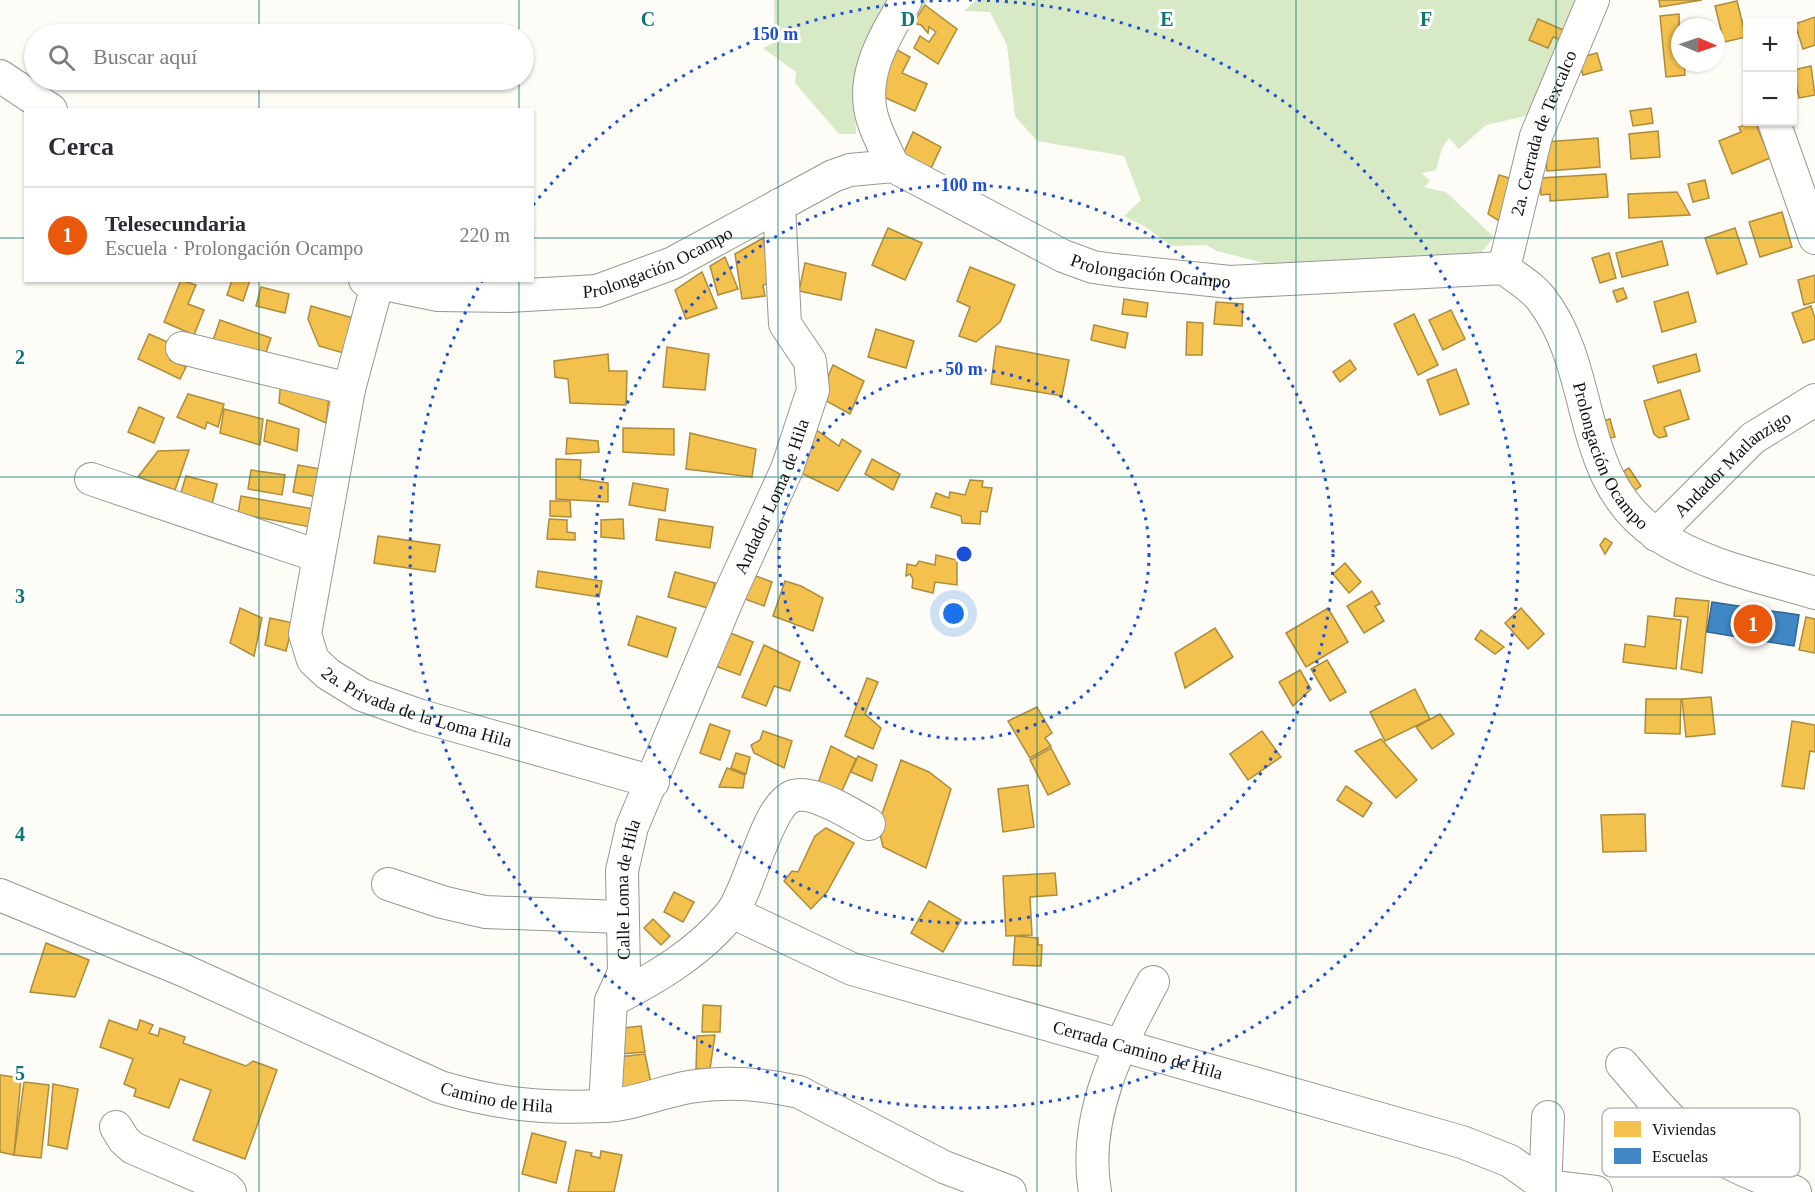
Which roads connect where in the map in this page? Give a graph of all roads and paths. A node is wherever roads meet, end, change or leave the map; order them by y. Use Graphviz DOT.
graph roads {
  1 [pos="906,0"];
  2 [pos="1593,0"];
  3 [pos="0,76"];
  4 [pos="48,108"];
  5 [pos="1775,126"];
  6 [pos="894,166"];
  7 [pos="779,206"];
  8 [pos="1815,238"];
  9 [pos="1504,268"];
  10 [pos="371,283"];
  11 [pos="182,348"];
  12 [pos="350,389"];
  13 [pos="1815,400"];
  14 [pos="91,479"];
  15 [pos="1656,535"];
  16 [pos="318,556"];
  17 [pos="1815,593"];
  18 [pos="653,782"];
  19 [pos="869,825"];
  20 [pos="388,884"];
  21 [pos="0,895"];
  22 [pos="732,912"];
  23 [pos="621,917"];
  24 [pos="1153,982"];
  25 [pos="611,1001"];
  26 [pos="1119,1043"];
  27 [pos="1622,1064"];
  28 [pos="605,1106"];
  29 [pos="1661,1108"];
  30 [pos="1548,1116"];
  31 [pos="116,1127"];
  32 [pos="1761,1177"];
  33 [pos="1545,1189"];
  34 [pos="230,1192"];
  35 [pos="1010,1192"];
  36 [pos="1095,1192"];
  37 [pos="1596,1192"];
  38 [pos="1795,1192"];
  1 -- 6 [label="street"];
  2 -- 9 [label="street, 2a. Cerrada de Texcalco"];
  3 -- 4 [label="street"];
  5 -- 8 [label="street"];
  6 -- 7 [label="street, Prolongación Ocampo"];
  6 -- 9 [label="street, Prolongación Ocampo"];
  7 -- 10 [label="street, Prolongación Ocampo"];
  7 -- 18 [label="street, Andador Loma de Hila"];
  9 -- 15 [label="street, Prolongación Ocampo"];
  10 -- 12 [label="street, 2a. Privada de la Loma Hila"];
  11 -- 12 [label="street"];
  12 -- 16 [label="street, 2a. Privada de la Loma Hila"];
  13 -- 15 [label="street, Andador Matlanzigo"];
  14 -- 16 [label="street"];
  15 -- 17 [label="street, Prolongación Ocampo"];
  16 -- 18 [label="street, 2a. Privada de la Loma Hila"];
  18 -- 23 [label="street, Calle Loma de Hila"];
  19 -- 22 [label="street"];
  20 -- 23 [label="street"];
  21 -- 28 [label="street, Camino de Hila"];
  22 -- 25 [label="street"];
  22 -- 26 [label="street, Cerrada Camino de Hila"];
  23 -- 25 [label="street, Calle Loma de Hila"];
  24 -- 26 [label="street"];
  25 -- 28 [label="street, Calle Loma de Hila"];
  26 -- 33 [label="street, Cerrada Camino de Hila"];
  26 -- 36 [label="street"];
  27 -- 29 [label="street"];
  28 -- 35 [label="street, Camino de Hila"];
  30 -- 33 [label="street"];
  31 -- 34 [label="street"];
  32 -- 38 [label="street"];
  33 -- 37 [label="street"];
}
